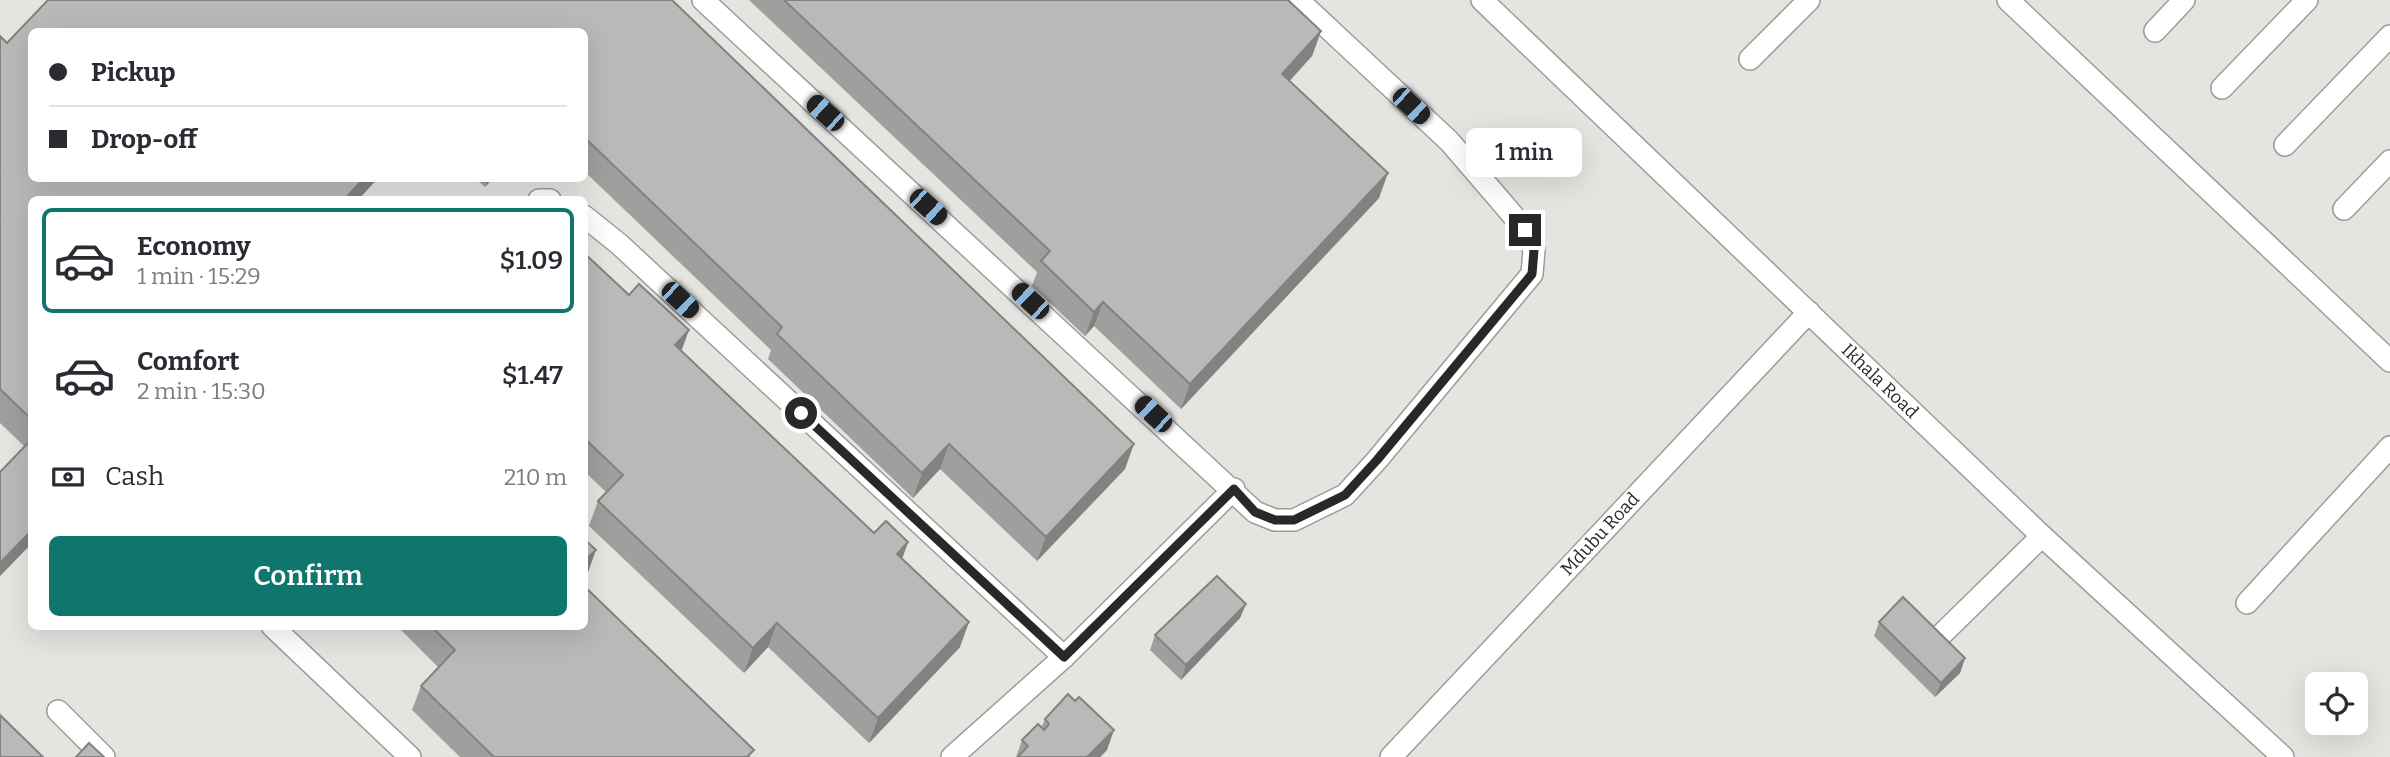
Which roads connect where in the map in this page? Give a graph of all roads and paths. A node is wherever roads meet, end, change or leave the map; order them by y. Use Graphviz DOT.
graph roads {
  1 [pos="703,0"];
  2 [pos="1298,0"];
  3 [pos="1482,0"];
  4 [pos="1809,0"];
  5 [pos="2008,0"];
  6 [pos="2184,0"];
  7 [pos="2306,0"];
  8 [pos="2155,31"];
  9 [pos="2390,36"];
  10 [pos="1750,59"];
  11 [pos="2222,88"];
  12 [pos="2285,145"];
  13 [pos="2390,161"];
  14 [pos="2344,209"];
  15 [pos="588,219"];
  16 [pos="1809,312"];
  17 [pos="2390,361"];
  18 [pos="2390,447"];
  19 [pos="1234,489"];
  20 [pos="2042,536"];
  21 [pos="2247,603"];
  22 [pos="276,630"];
  23 [pos="1941,635"];
  24 [pos="1064,657"];
  25 [pos="58,711"];
  26 [pos="104,757"];
  27 [pos="411,757"];
  28 [pos="952,757"];
  29 [pos="1391,757"];
  30 [pos="2283,757"];
  1 -- 19 [label="lane"];
  2 -- 19 [label="lane"];
  3 -- 16 [label="lane, Ikhala Road"];
  4 -- 10 [label="lane"];
  5 -- 17 [label="lane"];
  6 -- 8 [label="lane"];
  7 -- 11 [label="lane"];
  9 -- 12 [label="lane"];
  13 -- 14 [label="lane"];
  15 -- 24 [label="lane"];
  16 -- 20 [label="lane, Ikhala Road"];
  16 -- 29 [label="lane, Mdubu Road"];
  18 -- 21 [label="lane"];
  19 -- 24 [label="lane"];
  20 -- 23 [label="lane"];
  20 -- 30 [label="lane, Ikhala Road"];
  22 -- 27 [label="lane"];
  24 -- 28 [label="lane"];
  25 -- 26 [label="lane"];
}
